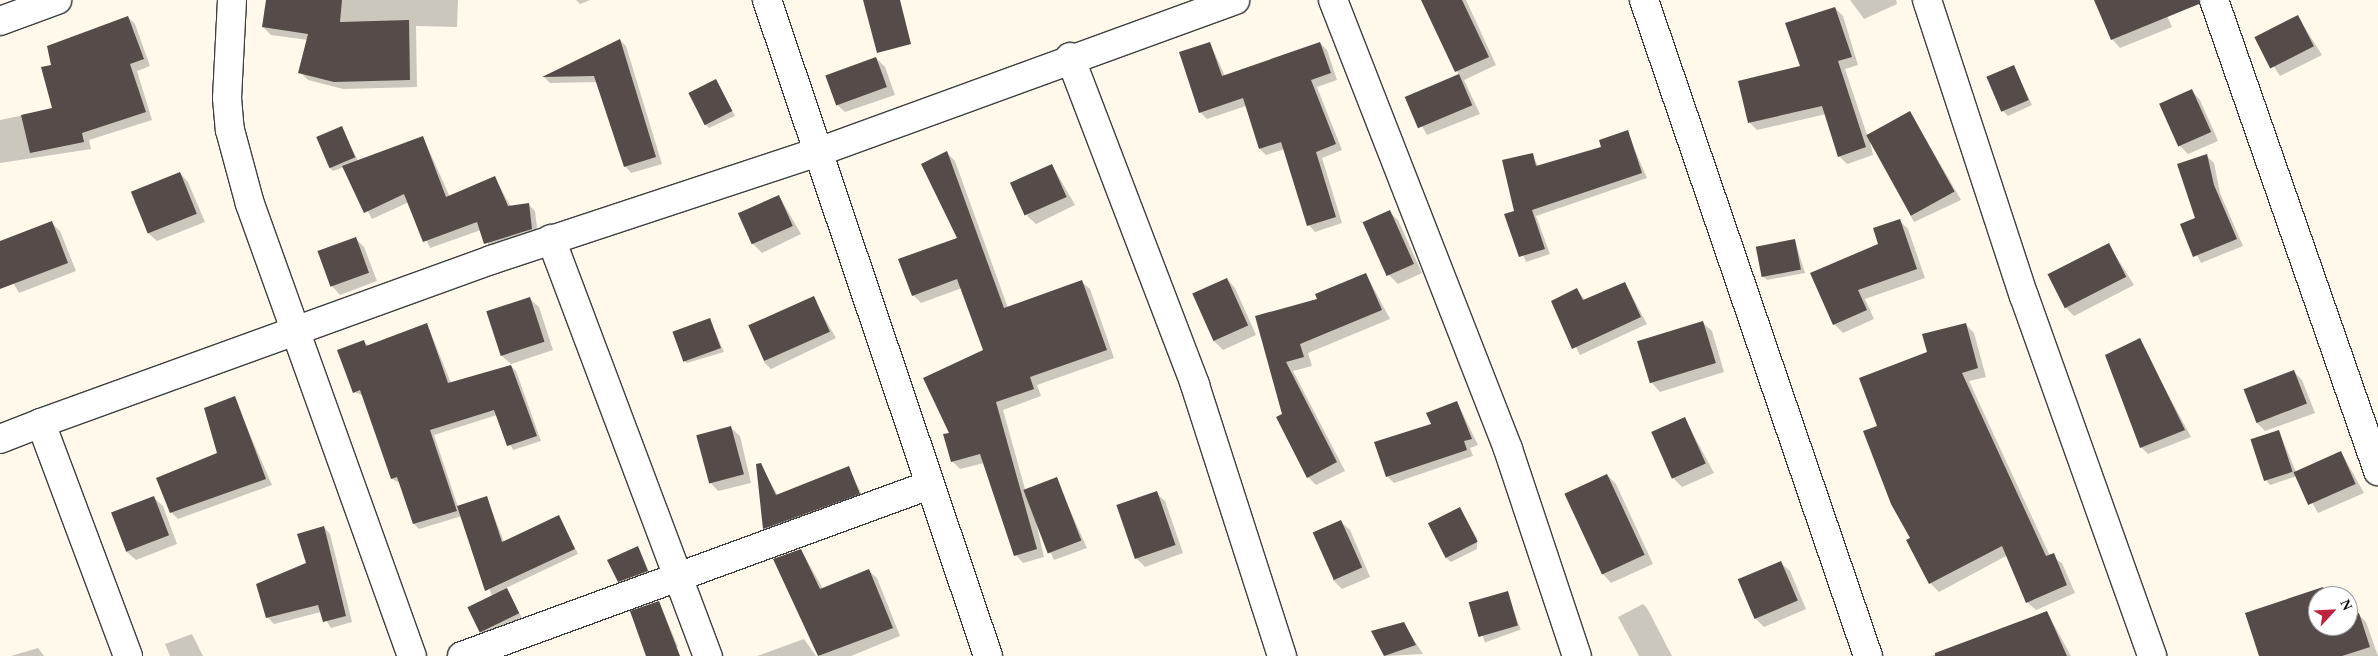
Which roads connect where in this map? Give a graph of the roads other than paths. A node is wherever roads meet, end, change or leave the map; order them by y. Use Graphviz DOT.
graph roads {
  1 [pos="57,0"];
  2 [pos="232,0"];
  3 [pos="767,0"];
  4 [pos="1235,0"];
  5 [pos="1333,0"];
  6 [pos="1644,0"];
  7 [pos="1926,0"];
  8 [pos="2214,0"];
  9 [pos="0,21"];
  10 [pos="1070,57"];
  11 [pos="818,152"];
  12 [pos="551,239"];
  13 [pos="296,329"];
  14 [pos="41,423"];
  15 [pos="0,439"];
  16 [pos="2378,471"];
  17 [pos="928,486"];
  18 [pos="677,576"];
  19 [pos="128,656"];
  20 [pos="412,656"];
  21 [pos="462,656"];
  22 [pos="708,656"];
  23 [pos="988,656"];
  24 [pos="1282,656"];
  25 [pos="1577,656"];
  26 [pos="1868,656"];
  27 [pos="2152,656"];
  1 -- 9 [label="street"];
  2 -- 13 [label="street"];
  3 -- 11 [label="street"];
  4 -- 10 [label="street"];
  5 -- 25 [label="street"];
  6 -- 26 [label="street"];
  7 -- 27 [label="street"];
  8 -- 16 [label="street"];
  10 -- 11 [label="street"];
  10 -- 24 [label="street"];
  11 -- 12 [label="street"];
  11 -- 17 [label="street"];
  12 -- 13 [label="street"];
  12 -- 18 [label="street"];
  13 -- 14 [label="street"];
  13 -- 20 [label="street"];
  14 -- 15 [label="street"];
  14 -- 19 [label="street"];
  17 -- 18 [label="street"];
  17 -- 23 [label="street"];
  18 -- 21 [label="street"];
  18 -- 22 [label="street"];
}
